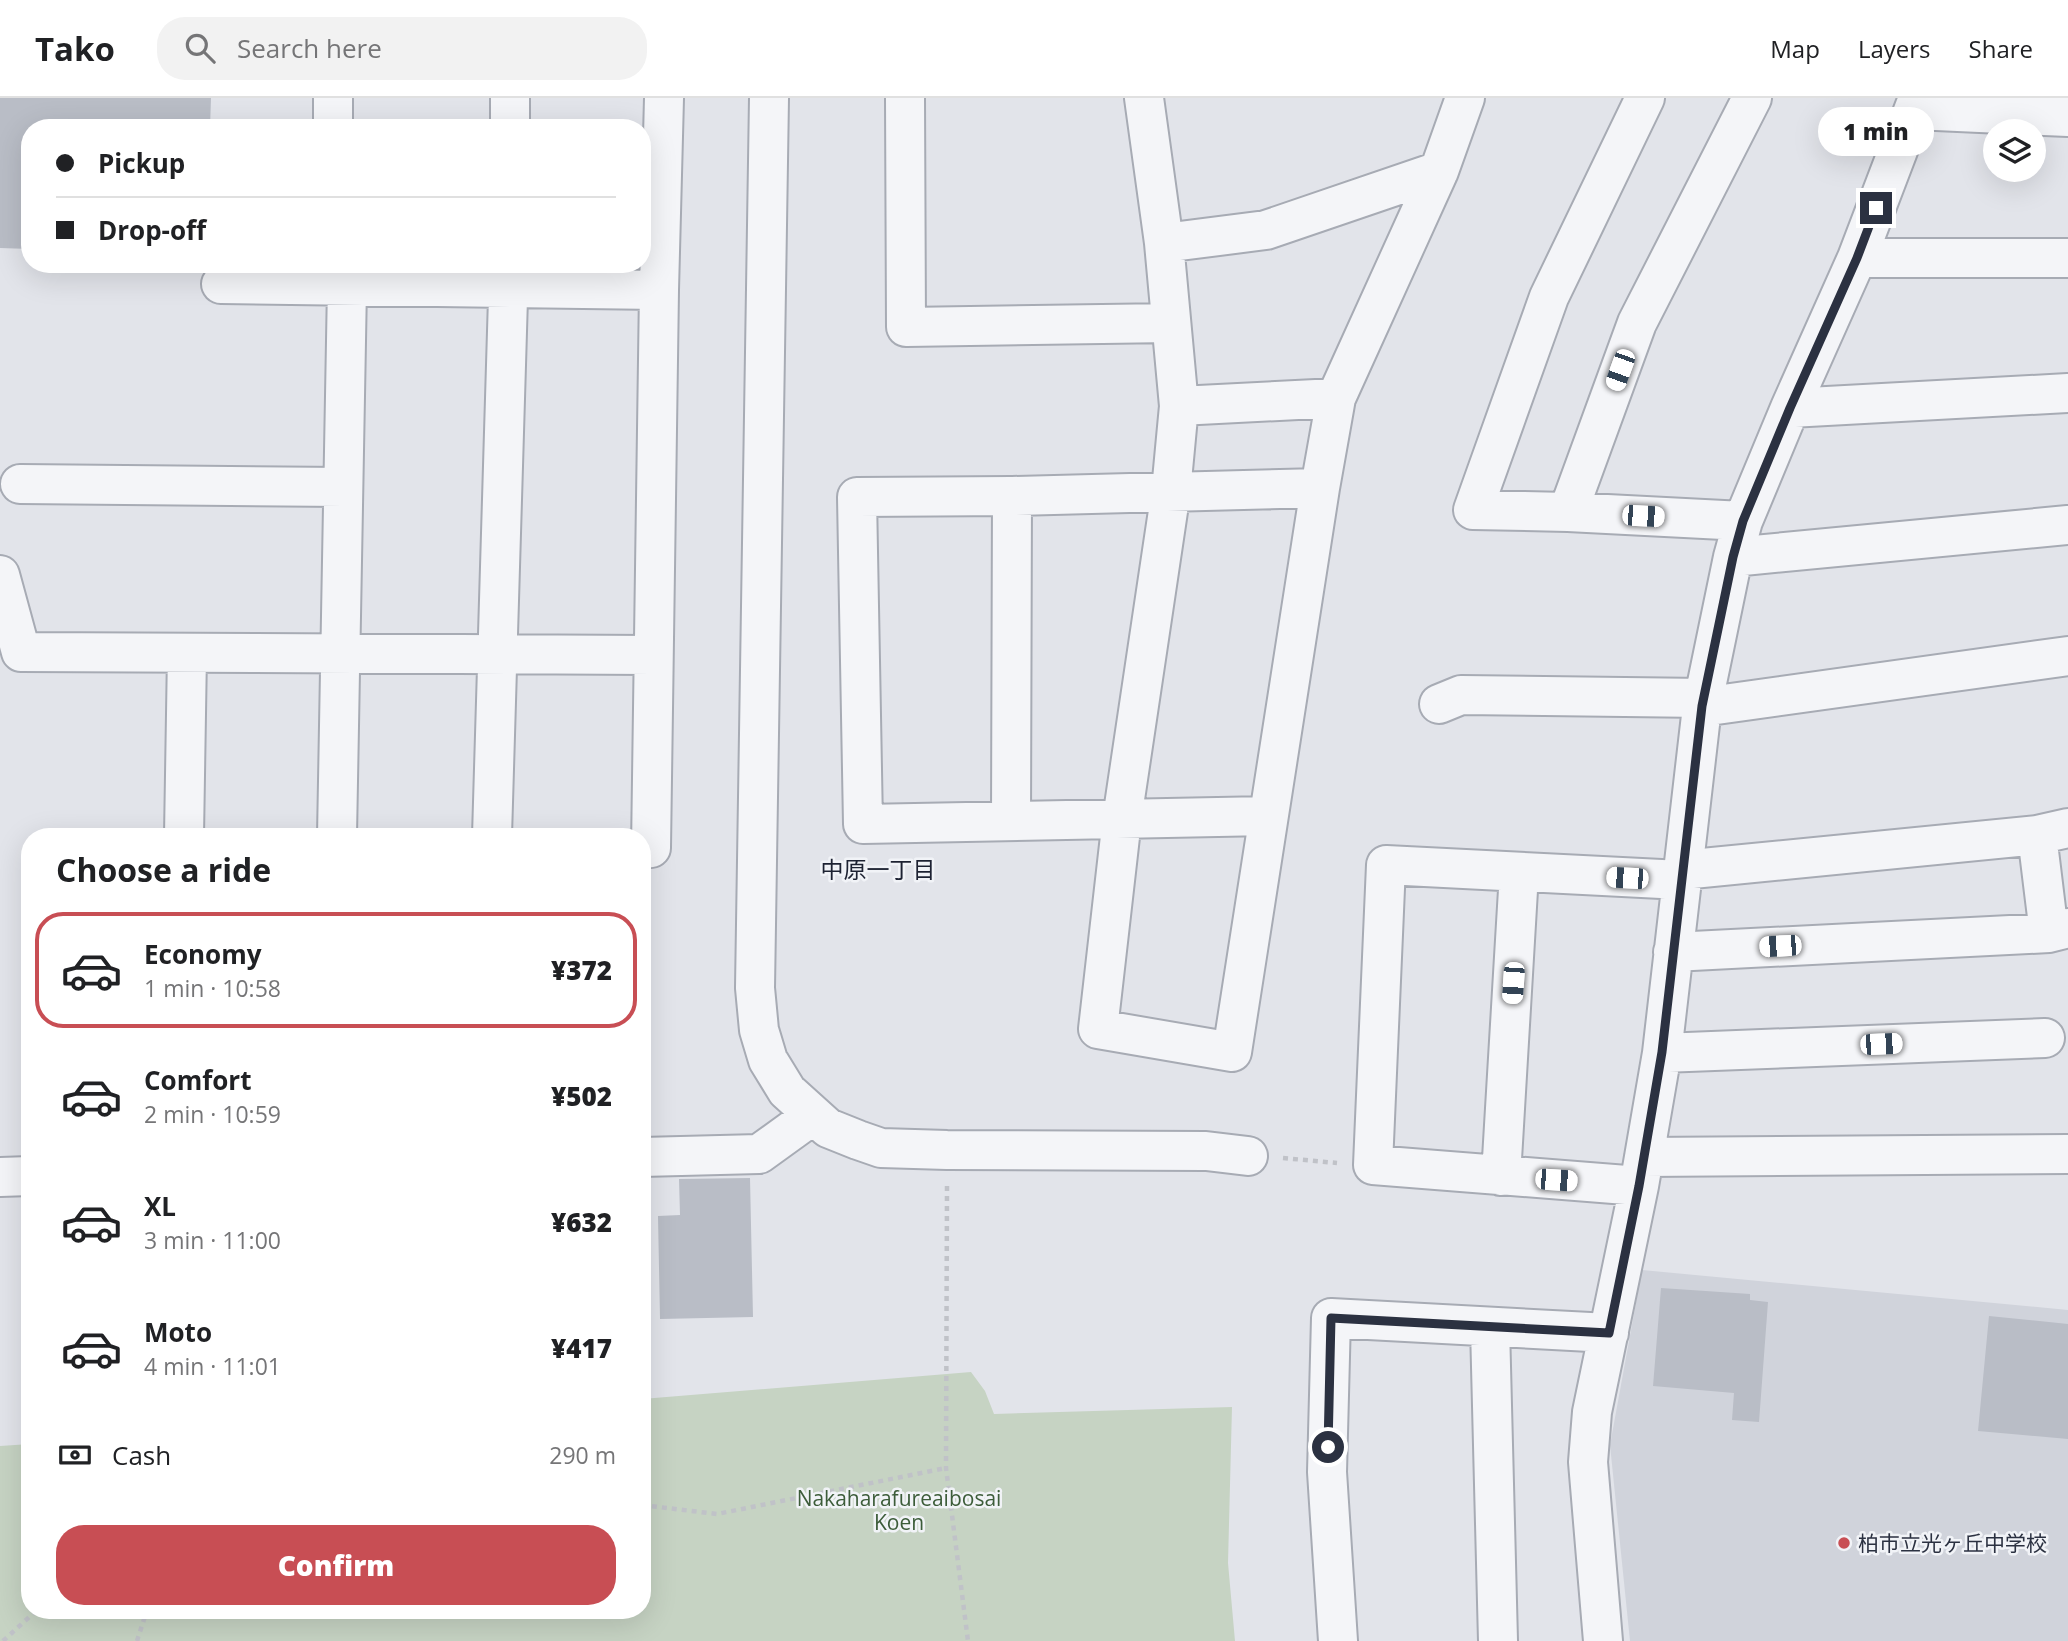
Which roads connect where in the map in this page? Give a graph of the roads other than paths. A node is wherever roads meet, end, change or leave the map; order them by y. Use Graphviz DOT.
graph roads {
  1 [pos="333,98"];
  2 [pos="510,98"];
  3 [pos="664,98"];
  4 [pos="769,98"];
  5 [pos="905,98"];
  6 [pos="1144,98"];
  7 [pos="1465,98"];
  8 [pos="1645,98"];
  9 [pos="1752,98"];
  10 [pos="1916,104"];
  11 [pos="2068,117"];
  12 [pos="333,119"];
  13 [pos="510,119"];
  14 [pos="1439,171"];
  15 [pos="1164,243"];
  16 [pos="1857,258"];
  17 [pos="2068,258"];
  18 [pos="509,276"];
  19 [pos="221,284"];
  20 [pos="347,286"];
  21 [pos="659,290"];
  22 [pos="1171,323"];
  23 [pos="2068,393"];
  24 [pos="1336,398"];
  25 [pos="1179,406"];
  26 [pos="1790,408"];
  27 [pos="20,484"];
  28 [pos="343,487"];
  29 [pos="1320,488"];
  30 [pos="1171,491"];
  31 [pos="1012,496"];
  32 [pos="1568,512"];
  33 [pos="1743,521"];
  34 [pos="2068,525"];
  35 [pos="1733,557"];
  36 [pos="0,575"];
  37 [pos="187,653"];
  38 [pos="340,654"];
  39 [pos="497,655"];
  40 [pos="653,656"];
  41 [pos="2068,656"];
  42 [pos="1703,702"];
  43 [pos="1439,704"];
  44 [pos="1268,816"];
  45 [pos="1122,819"];
  46 [pos="1011,821"];
  47 [pos="184,828"];
  48 [pos="337,828"];
  49 [pos="492,828"];
  50 [pos="2053,832"];
  51 [pos="651,848"];
  52 [pos="1519,873"];
  53 [pos="1682,875"];
  54 [pos="2059,931"];
  55 [pos="1673,952"];
  56 [pos="2045,1038"];
  57 [pos="1662,1052"];
  58 [pos="814,1115"];
  59 [pos="2068,1154"];
  60 [pos="1248,1156"];
  61 [pos="651,1157"];
  62 [pos="1642,1172"];
  63 [pos="1501,1175"];
  64 [pos="21,1176"];
  65 [pos="0,1177"];
  66 [pos="1490,1327"];
  67 [pos="1609,1333"];
  68 [pos="1338,1641"];
  69 [pos="1498,1641"];
  70 [pos="1603,1641"];
  1 -- 12 [label="street"];
  2 -- 13 [label="street"];
  3 -- 21 [label="street"];
  4 -- 58 [label="street"];
  5 -- 22 [label="street"];
  6 -- 15 [label="street"];
  7 -- 14 [label="street"];
  8 -- 32 [label="street"];
  9 -- 32 [label="street"];
  10 -- 11 [label="street"];
  10 -- 16 [label="street"];
  14 -- 15 [label="street"];
  14 -- 24 [label="street"];
  15 -- 22 [label="street"];
  16 -- 17 [label="street"];
  16 -- 26 [label="street"];
  18 -- 20 [label="street"];
  18 -- 21 [label="street"];
  18 -- 39 [label="street"];
  19 -- 20 [label="street"];
  20 -- 28 [label="street"];
  21 -- 40 [label="street"];
  22 -- 25 [label="street"];
  23 -- 26 [label="street"];
  24 -- 25 [label="street"];
  24 -- 29 [label="street"];
  25 -- 30 [label="street"];
  26 -- 33 [label="street"];
  27 -- 28 [label="street"];
  28 -- 38 [label="street"];
  29 -- 30 [label="street"];
  29 -- 44 [label="street"];
  30 -- 31 [label="street"];
  30 -- 45 [label="street"];
  31 -- 46 [label="street"];
  31 -- 46 [label="street"];
  32 -- 33 [label="street"];
  33 -- 35 [label="street"];
  34 -- 35 [label="street"];
  35 -- 42 [label="street"];
  36 -- 37 [label="street"];
  37 -- 38 [label="street"];
  37 -- 47 [label="street"];
  38 -- 39 [label="street"];
  38 -- 48 [label="street"];
  39 -- 40 [label="street"];
  39 -- 49 [label="street"];
  40 -- 51 [label="street"];
  41 -- 42 [label="street"];
  42 -- 43 [label="street"];
  42 -- 53 [label="street"];
  44 -- 45 [label="street"];
  44 -- 45 [label="street"];
  45 -- 46 [label="street"];
  50 -- 53 [label="street"];
  50 -- 54 [label="street"];
  52 -- 53 [label="street"];
  52 -- 63 [label="street"];
  52 -- 63 [label="street"];
  53 -- 55 [label="street"];
  54 -- 55 [label="street"];
  55 -- 57 [label="street"];
  56 -- 57 [label="street"];
  57 -- 62 [label="street"];
  58 -- 60 [label="street"];
  58 -- 61 [label="street"];
  59 -- 62 [label="street"];
  62 -- 63 [label="street"];
  62 -- 67 [label="street"];
  64 -- 65 [label="street"];
  66 -- 67 [label="street"];
  66 -- 68 [label="street"];
  66 -- 69 [label="street"];
  67 -- 70 [label="street"];
}
